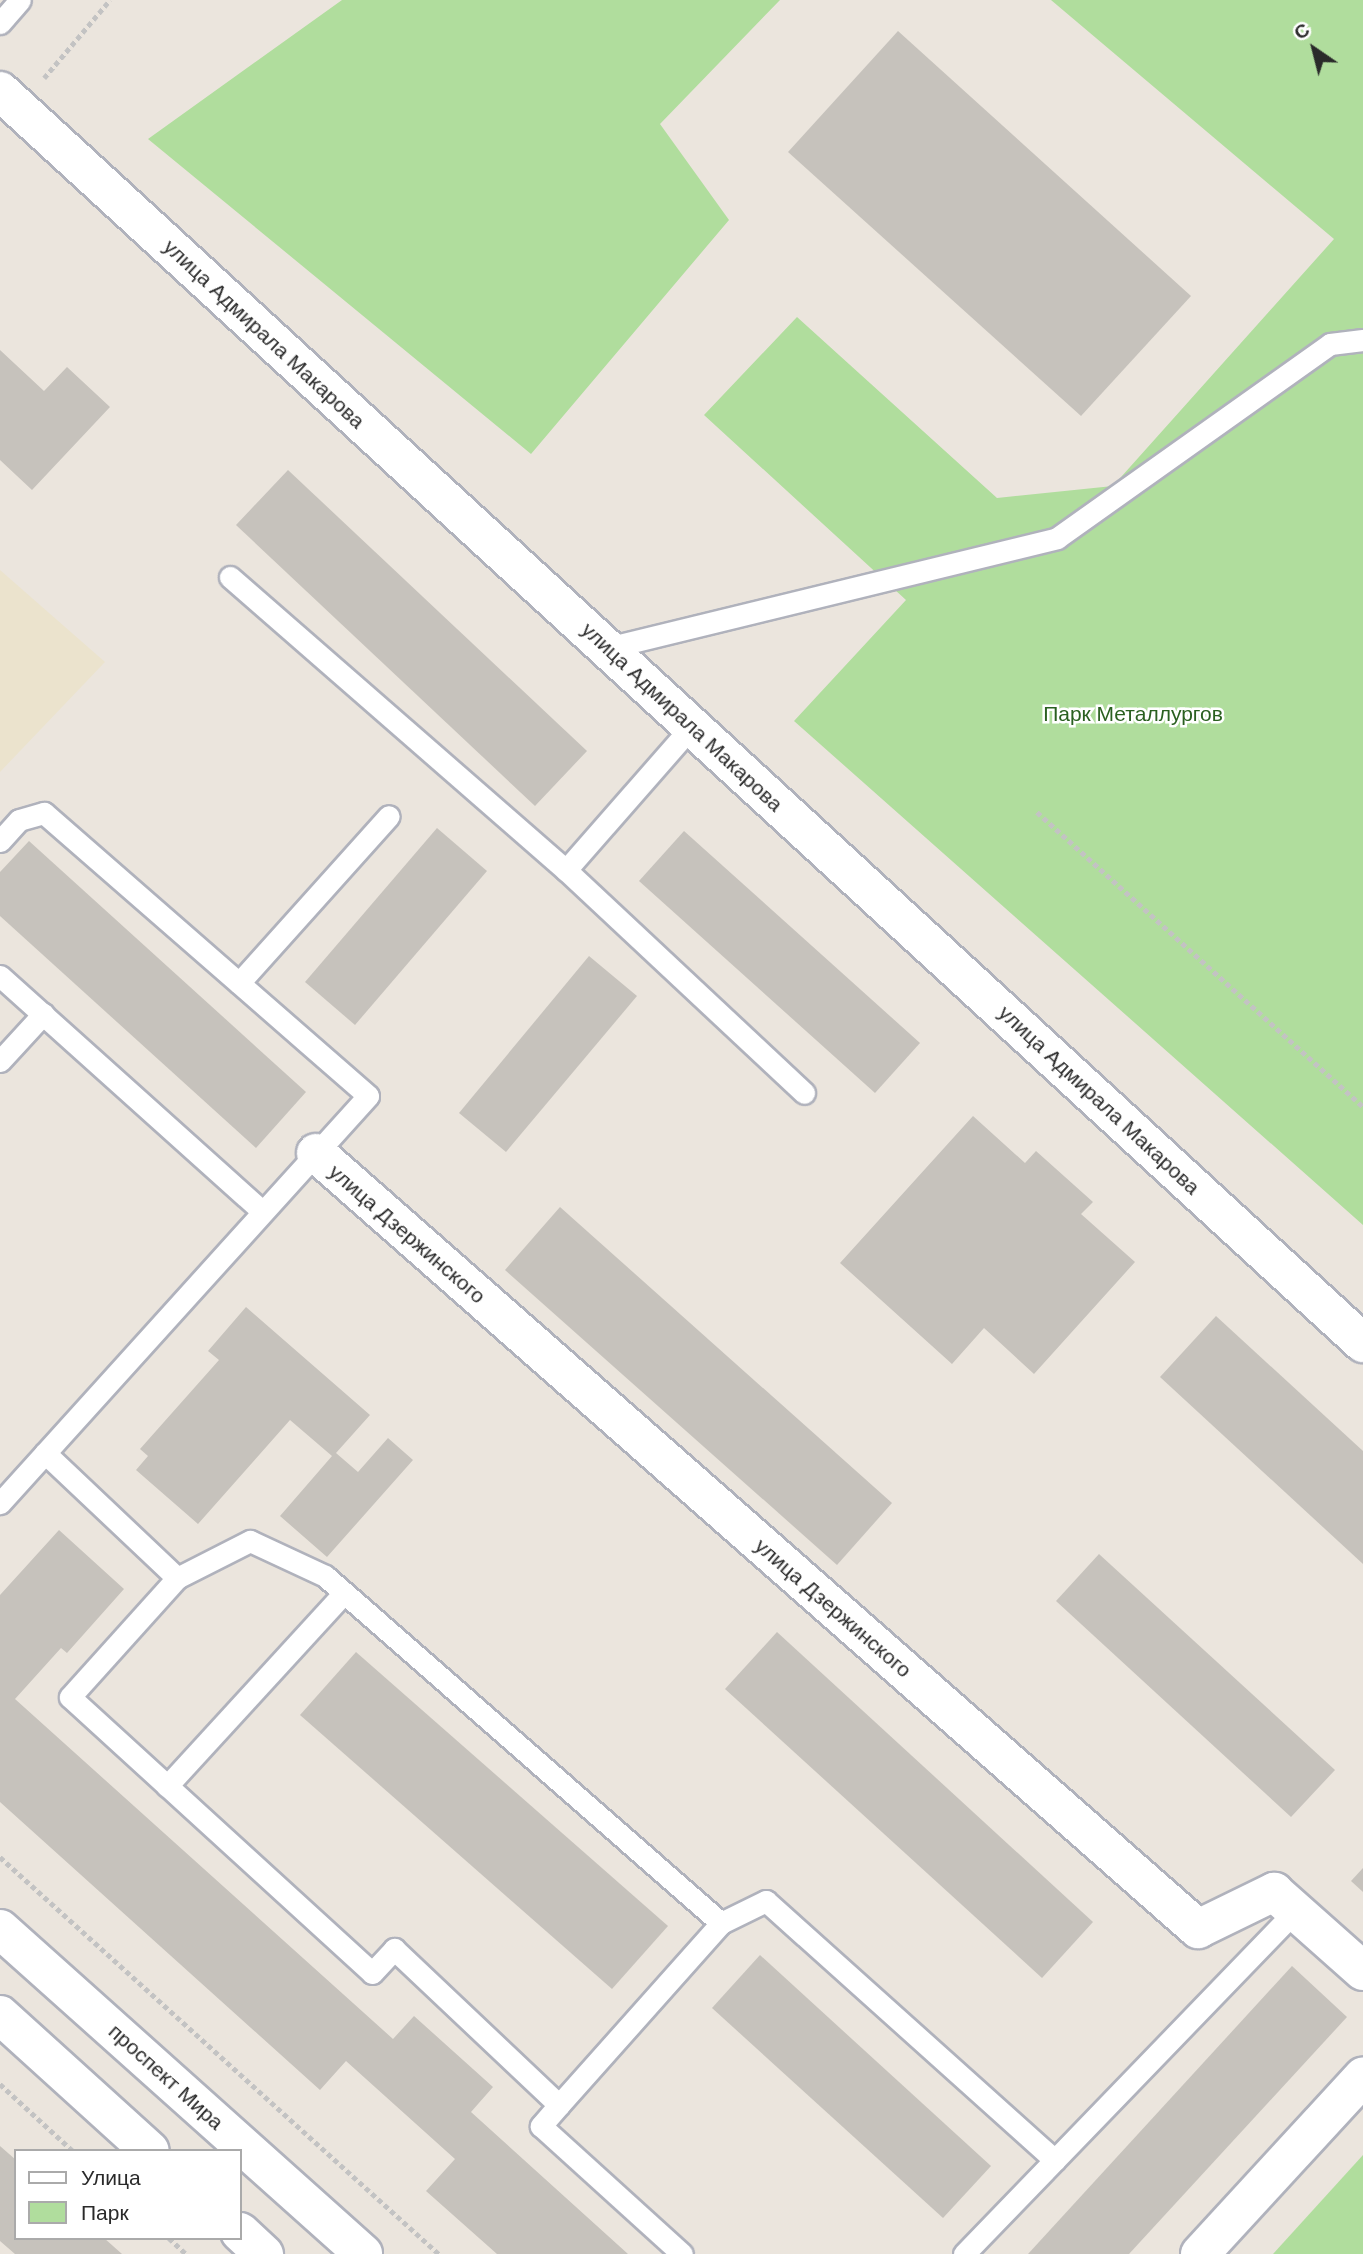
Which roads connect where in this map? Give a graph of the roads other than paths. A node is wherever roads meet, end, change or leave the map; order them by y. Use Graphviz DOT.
graph roads {
  1 [pos="20,0"];
  2 [pos="0,23"];
  3 [pos="9,100"];
  4 [pos="1363,340"];
  5 [pos="230,577"];
  6 [pos="607,648"];
  7 [pos="692,726"];
  8 [pos="389,816"];
  9 [pos="0,841"];
  10 [pos="566,870"];
  11 [pos="0,976"];
  12 [pos="239,983"];
  13 [pos="43,1014"];
  14 [pos="0,1061"];
  15 [pos="804,1093"];
  16 [pos="316,1153"];
  17 [pos="263,1212"];
  18 [pos="1363,1343"];
  19 [pos="45,1453"];
  20 [pos="0,1503"];
  21 [pos="177,1578"];
  22 [pos="344,1593"];
  23 [pos="167,1786"];
  24 [pos="1295,1911"];
  25 [pos="721,1923"];
  26 [pos="0,1929"];
  27 [pos="1363,1971"];
  28 [pos="0,2015"];
  29 [pos="1363,2077"];
  30 [pos="559,2105"];
  31 [pos="148,2149"];
  32 [pos="1055,2160"];
  33 [pos="242,2234"];
  34 [pos="264,2254"];
  35 [pos="363,2254"];
  36 [pos="682,2254"];
  37 [pos="964,2254"];
  38 [pos="1200,2254"];
  1 -- 2 [label="lane"];
  3 -- 6 [label="street, улица Адмирала Макарова"];
  4 -- 6 [label="lane"];
  5 -- 10 [label="lane"];
  6 -- 7 [label="street, улица Адмирала Макарова"];
  7 -- 10 [label="lane"];
  7 -- 18 [label="street, улица Адмирала Макарова"];
  8 -- 12 [label="lane"];
  9 -- 12 [label="lane"];
  10 -- 15 [label="lane"];
  11 -- 13 [label="lane"];
  12 -- 16 [label="lane"];
  13 -- 14 [label="lane"];
  13 -- 17 [label="lane"];
  16 -- 17 [label="lane"];
  16 -- 24 [label="street, улица Дзержинского"];
  17 -- 19 [label="lane"];
  19 -- 20 [label="lane"];
  19 -- 21 [label="lane"];
  21 -- 22 [label="lane"];
  21 -- 23 [label="lane"];
  22 -- 23 [label="lane"];
  22 -- 25 [label="lane"];
  23 -- 30 [label="lane"];
  24 -- 27 [label="street, улица Дзержинского"];
  24 -- 32 [label="lane"];
  25 -- 30 [label="lane"];
  25 -- 32 [label="lane"];
  26 -- 35 [label="street, проспект Мира"];
  28 -- 31 [label="street"];
  29 -- 38 [label="street"];
  30 -- 36 [label="lane"];
  32 -- 37 [label="lane"];
  33 -- 34 [label="street"];
}
